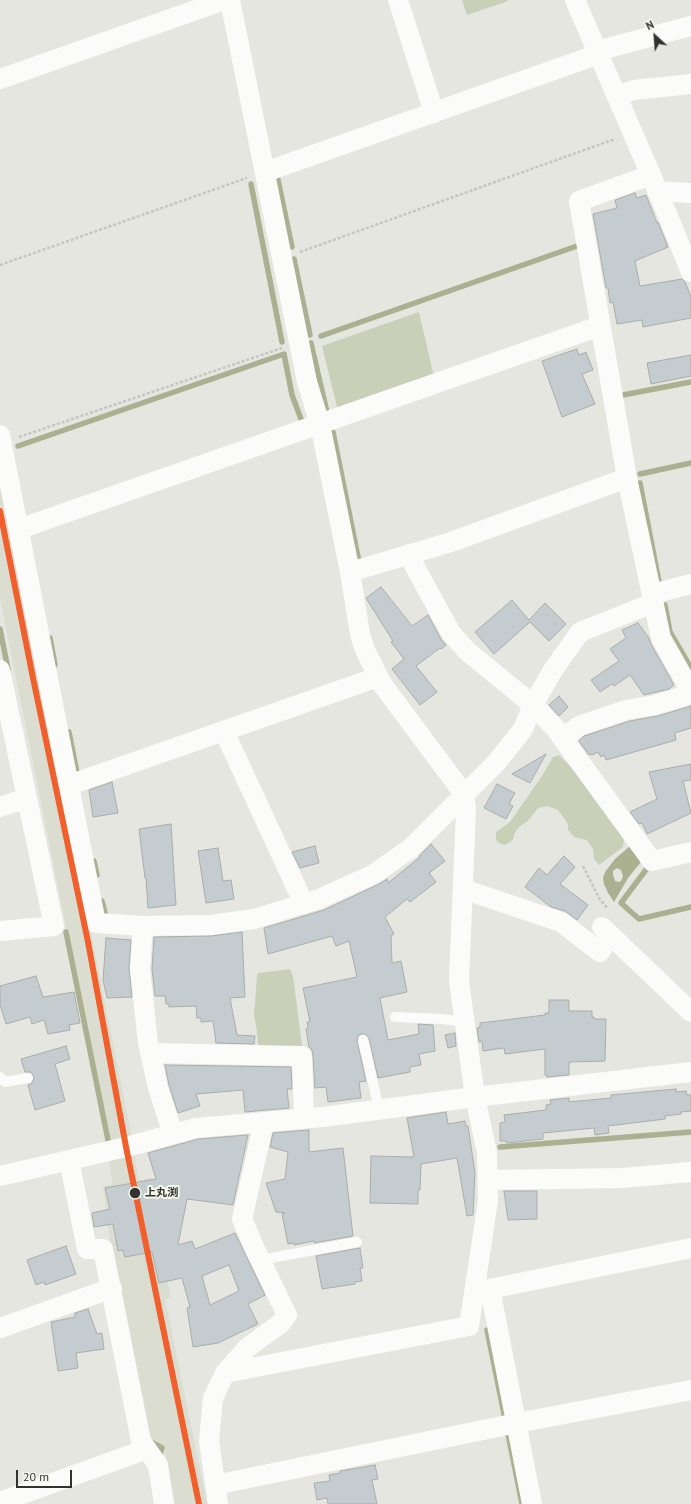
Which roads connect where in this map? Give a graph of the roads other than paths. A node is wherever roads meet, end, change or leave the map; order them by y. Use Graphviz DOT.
graph roads {
  1 [pos="224,0"];
  2 [pos="230,0"];
  3 [pos="398,0"];
  4 [pos="575,0"];
  5 [pos="691,26"];
  6 [pos="598,53"];
  7 [pos="0,79"];
  8 [pos="691,84"];
  9 [pos="617,96"];
  10 [pos="434,113"];
  11 [pos="265,172"];
  12 [pos="654,183"];
  13 [pos="691,193"];
  14 [pos="691,272"];
  15 [pos="600,326"];
  16 [pos="320,424"];
  17 [pos="1,439"];
  18 [pos="627,478"];
  19 [pos="19,529"];
  20 [pos="409,554"];
  21 [pos="350,572"];
  22 [pos="691,584"];
  23 [pos="652,599"];
  24 [pos="0,670"];
  25 [pos="378,678"];
  26 [pos="691,693"];
  27 [pos="533,705"];
  28 [pos="224,731"];
  29 [pos="563,738"];
  30 [pos="69,785"];
  31 [pos="464,794"];
  32 [pos="27,798"];
  33 [pos="0,807"];
  34 [pos="691,852"];
  35 [pos="463,889"];
  36 [pos="304,904"];
  37 [pos="143,926"];
  38 [pos="0,931"];
  39 [pos="691,1012"];
  40 [pos="395,1017"];
  41 [pos="465,1022"];
  42 [pos="363,1040"];
  43 [pos="150,1053"];
  44 [pos="691,1072"];
  45 [pos="0,1077"];
  46 [pos="28,1078"];
  47 [pos="475,1097"];
  48 [pos="379,1109"];
  49 [pos="304,1118"];
  50 [pos="264,1122"];
  51 [pos="173,1134"];
  52 [pos="69,1160"];
  53 [pos="691,1172"];
  54 [pos="0,1176"];
  55 [pos="488,1180"];
  56 [pos="357,1242"];
  57 [pos="691,1248"];
  58 [pos="260,1260"];
  59 [pos="112,1288"];
  60 [pos="482,1290"];
  61 [pos="0,1328"];
  62 [pos="225,1373"];
  63 [pos="691,1390"];
  64 [pos="517,1423"];
  65 [pos="147,1449"];
  66 [pos="217,1494"];
  67 [pos="0,1502"];
  68 [pos="164,1504"];
  69 [pos="532,1504"];
  1 -- 7 [label="street"];
  2 -- 11 [label="street"];
  3 -- 10 [label="street"];
  4 -- 6 [label="street"];
  5 -- 6 [label="street"];
  6 -- 9 [label="street"];
  6 -- 10 [label="street"];
  8 -- 9 [label="street"];
  9 -- 12 [label="street"];
  10 -- 11 [label="street"];
  11 -- 16 [label="street"];
  12 -- 13 [label="street"];
  12 -- 14 [label="street"];
  12 -- 15 [label="street"];
  15 -- 16 [label="street"];
  15 -- 18 [label="street"];
  16 -- 19 [label="street"];
  16 -- 21 [label="street"];
  17 -- 19 [label="street"];
  18 -- 20 [label="street"];
  18 -- 23 [label="street"];
  19 -- 30 [label="street"];
  20 -- 21 [label="street"];
  20 -- 27 [label="street"];
  21 -- 25 [label="street"];
  22 -- 23 [label="street"];
  23 -- 26 [label="street"];
  23 -- 27 [label="street"];
  24 -- 32 [label="street"];
  25 -- 28 [label="street"];
  25 -- 31 [label="street"];
  26 -- 29 [label="street"];
  27 -- 29 [label="street"];
  27 -- 31 [label="street"];
  28 -- 30 [label="street"];
  28 -- 36 [label="street"];
  29 -- 34 [label="street"];
  30 -- 37 [label="street"];
  31 -- 35 [label="street"];
  31 -- 36 [label="street"];
  32 -- 33 [label="street"];
  32 -- 38 [label="street"];
  35 -- 39 [label="street"];
  35 -- 41 [label="street"];
  36 -- 37 [label="street"];
  37 -- 43 [label="street"];
  40 -- 41 [label="lane"];
  41 -- 47 [label="street"];
  42 -- 48 [label="lane"];
  43 -- 49 [label="street"];
  43 -- 51 [label="street"];
  44 -- 47 [label="street"];
  45 -- 46 [label="lane"];
  47 -- 48 [label="street"];
  47 -- 55 [label="street"];
  48 -- 49 [label="street"];
  49 -- 50 [label="street"];
  50 -- 51 [label="street"];
  50 -- 58 [label="street"];
  51 -- 52 [label="street"];
  52 -- 54 [label="street"];
  52 -- 59 [label="street"];
  53 -- 55 [label="street"];
  55 -- 60 [label="street"];
  56 -- 58 [label="lane"];
  57 -- 60 [label="street"];
  58 -- 62 [label="street"];
  59 -- 61 [label="street"];
  59 -- 65 [label="street"];
  60 -- 62 [label="street"];
  60 -- 64 [label="street"];
  62 -- 66 [label="street"];
  63 -- 64 [label="street"];
  64 -- 66 [label="street"];
  64 -- 69 [label="street"];
  65 -- 67 [label="street"];
  65 -- 68 [label="street"];
}
